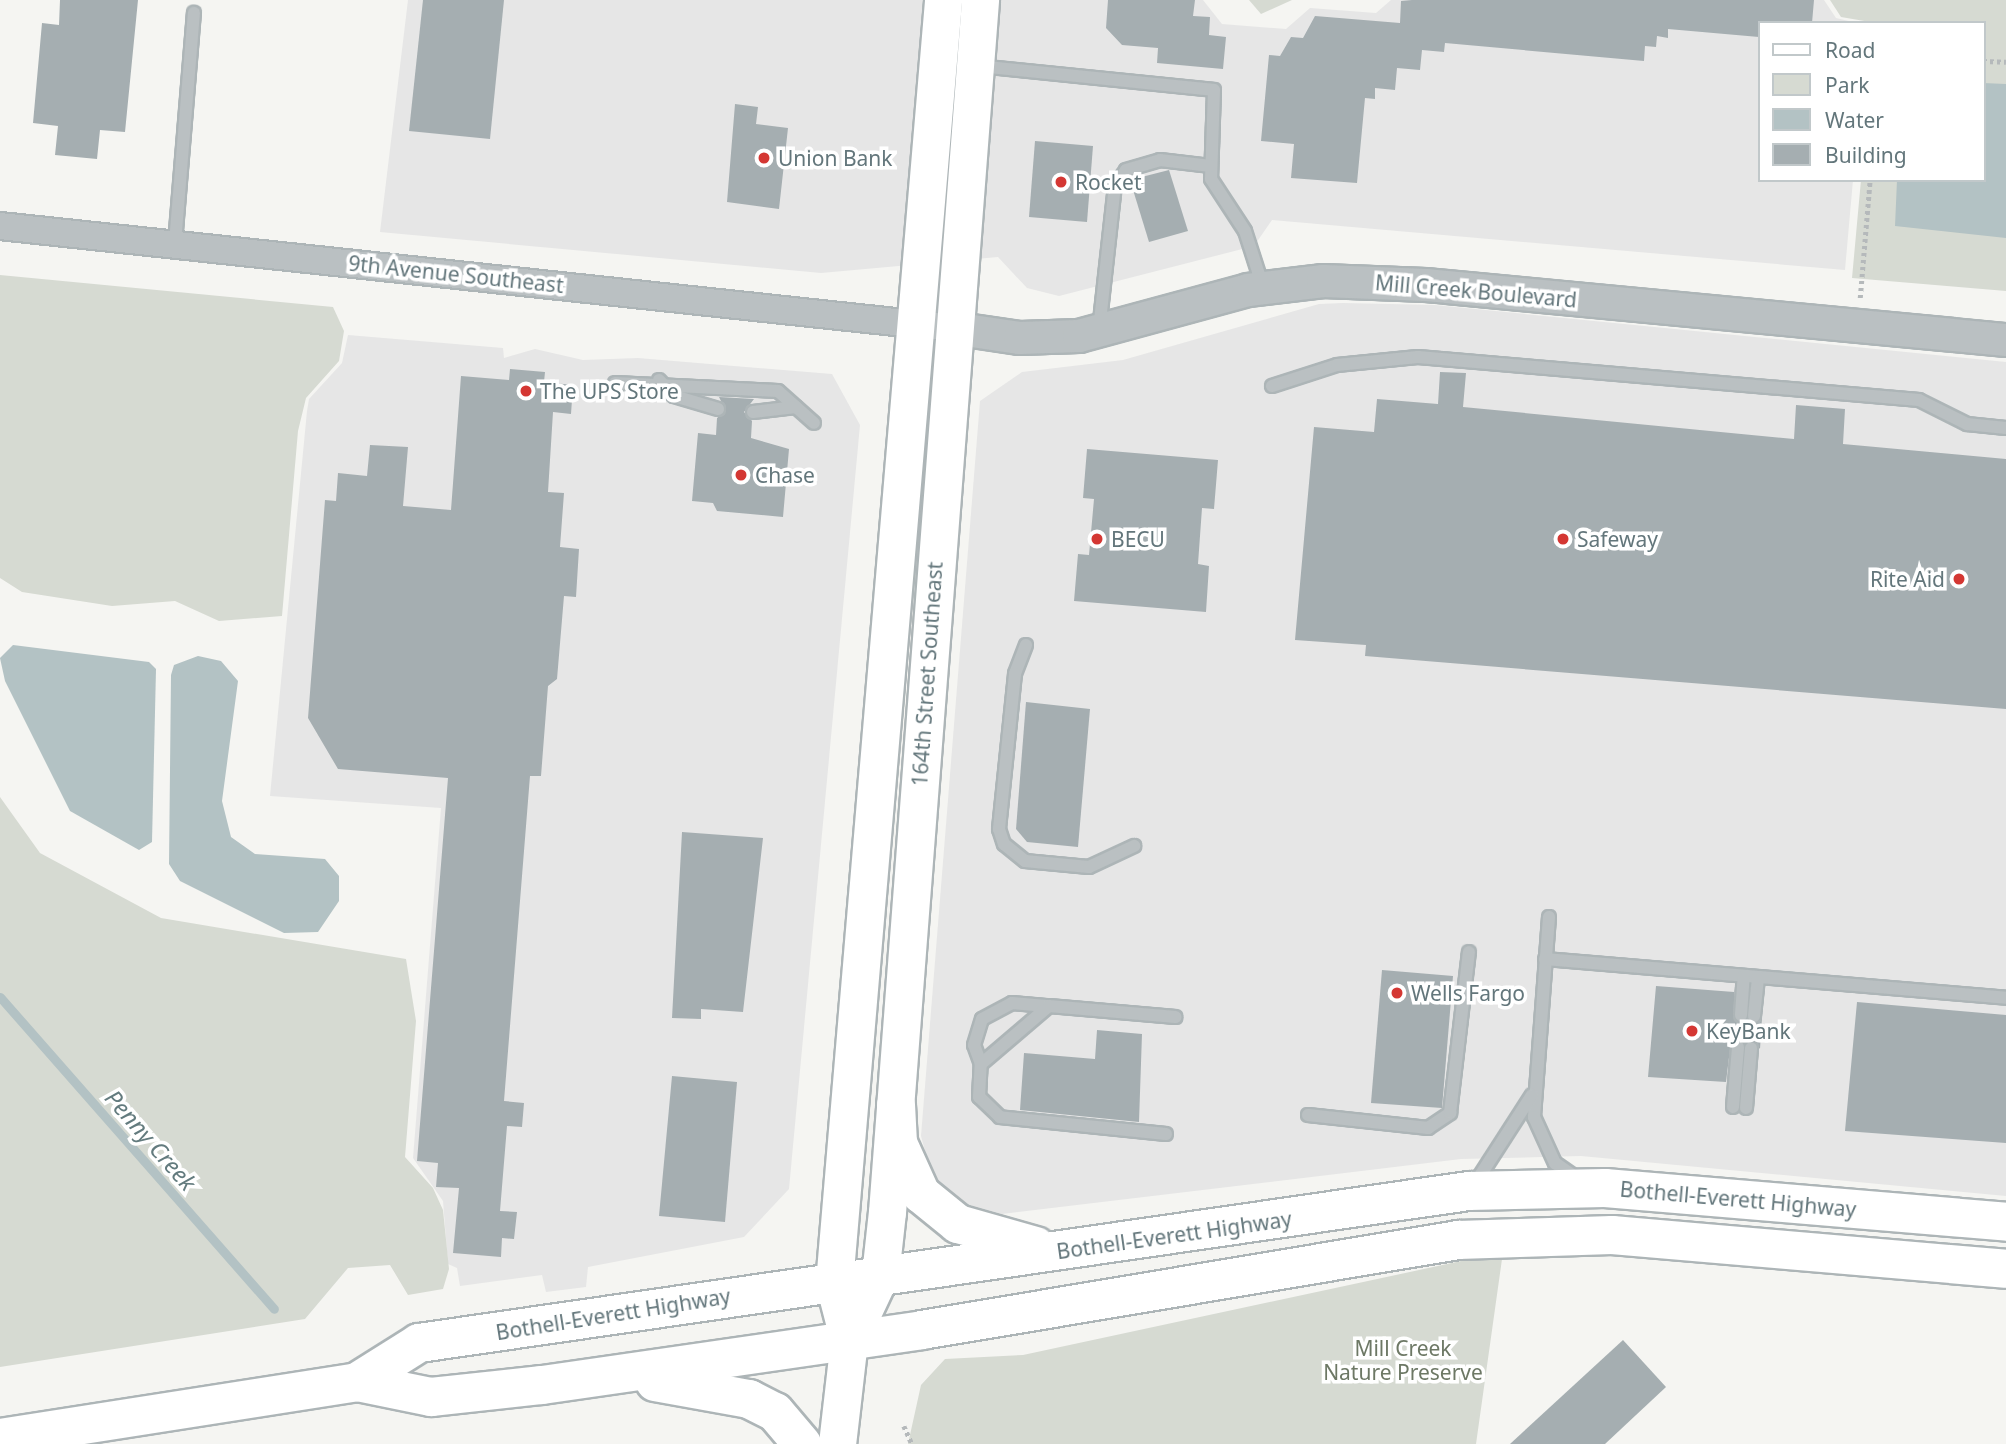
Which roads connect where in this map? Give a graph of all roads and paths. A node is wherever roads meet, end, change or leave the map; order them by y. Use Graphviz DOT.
graph roads {
  1 [pos="943,0"];
  2 [pos="980,0"];
  3 [pos="194,13"];
  4 [pos="1985,61"];
  5 [pos="2006,62"];
  6 [pos="974,66"];
  7 [pos="1211,166"];
  8 [pos="1870,182"];
  9 [pos="0,226"];
  10 [pos="175,243"];
  11 [pos="1264,288"];
  12 [pos="911,322"];
  13 [pos="1857,327"];
  14 [pos="953,328"];
  15 [pos="1099,331"];
  16 [pos="2006,340"];
  17 [pos="659,380"];
  18 [pos="615,383"];
  19 [pos="1272,386"];
  20 [pos="796,407"];
  21 [pos="718,410"];
  22 [pos="753,412"];
  23 [pos="814,422"];
  24 [pos="2006,428"];
  25 [pos="1026,645"];
  26 [pos="1134,846"];
  27 [pos="1549,918"];
  28 [pos="1469,952"];
  29 [pos="1545,959"];
  30 [pos="1744,976"];
  31 [pos="1758,977"];
  32 [pos="2006,998"];
  33 [pos="1049,1006"];
  34 [pos="1177,1017"];
  35 [pos="1745,1048"];
  36 [pos="981,1064"];
  37 [pos="1532,1094"];
  38 [pos="896,1105"];
  39 [pos="1739,1107"];
  40 [pos="1308,1115"];
  41 [pos="1166,1134"];
  42 [pos="1605,1188"];
  43 [pos="1469,1191"];
  44 [pos="2006,1222"];
  45 [pos="2006,1247"];
  46 [pos="1058,1251"];
  47 [pos="1867,1255"];
  48 [pos="2006,1269"];
  49 [pos="880,1275"];
  50 [pos="834,1283"];
  51 [pos="849,1341"];
  52 [pos="607,1376"];
  53 [pos="357,1382"];
  54 [pos="904,1426"];
  55 [pos="0,1437"];
  56 [pos="802,1444"];
  57 [pos="837,1444"];
  58 [pos="912,1444"];
  1 -- 12 [label="main road, 164th Street Southeast"];
  2 -- 6 [label="main road, 164th Street Southeast"];
  3 -- 10 [label="lane"];
  4 -- 5 [label="path"];
  6 -- 7 [label="lane"];
  6 -- 14 [label="main road, 164th Street Southeast"];
  7 -- 11 [label="lane"];
  7 -- 15 [label="lane"];
  8 -- 13 [label="path"];
  9 -- 10 [label="street, 9th Avenue Southeast"];
  10 -- 12 [label="street, 9th Avenue Southeast"];
  11 -- 13 [label="street, Mill Creek Boulevard"];
  11 -- 15 [label="street, Mill Creek Boulevard"];
  12 -- 14 [label="street, 9th Avenue Southeast"];
  12 -- 50 [label="main road, 164th Street Southeast"];
  13 -- 16 [label="street, Mill Creek Boulevard"];
  14 -- 15 [label="street, Mill Creek Boulevard"];
  14 -- 38 [label="main road, 164th Street Southeast"];
  17 -- 18 [label="lane"];
  17 -- 20 [label="lane"];
  17 -- 21 [label="lane"];
  19 -- 24 [label="lane"];
  20 -- 22 [label="lane"];
  20 -- 23 [label="lane"];
  25 -- 26 [label="lane"];
  27 -- 29 [label="lane"];
  28 -- 40 [label="lane"];
  29 -- 30 [label="lane"];
  29 -- 37 [label="lane"];
  30 -- 31 [label="lane"];
  30 -- 31 [label="lane"];
  31 -- 32 [label="lane"];
  33 -- 34 [label="lane"];
  33 -- 36 [label="lane"];
  33 -- 36 [label="lane"];
  35 -- 39 [label="lane"];
  36 -- 41 [label="lane"];
  37 -- 42 [label="lane"];
  37 -- 43 [label="lane"];
  38 -- 46 [label="main road"];
  38 -- 49 [label="main road, 164th Street Southeast"];
  42 -- 43 [label="main road, Bothell-Everett Highway"];
  42 -- 44 [label="main road, Bothell-Everett Highway"];
  43 -- 46 [label="main road, Bothell-Everett Highway"];
  45 -- 47 [label="main road"];
  46 -- 49 [label="main road, Bothell-Everett Highway"];
  47 -- 48 [label="main road, Bothell-Everett Highway"];
  47 -- 51 [label="main road, Bothell-Everett Highway"];
  49 -- 50 [label="main road, Bothell-Everett Highway"];
  49 -- 51 [label="main road, 164th Street Southeast"];
  50 -- 51 [label="main road, 164th Street Southeast"];
  50 -- 53 [label="main road, Bothell-Everett Highway"];
  51 -- 52 [label="main road, Bothell-Everett Highway"];
  51 -- 57 [label="main road"];
  52 -- 53 [label="main road, Bothell-Everett Highway"];
  52 -- 56 [label="main road"];
  53 -- 55 [label="main road, Bothell-Everett Highway"];
  54 -- 58 [label="path"];
}
